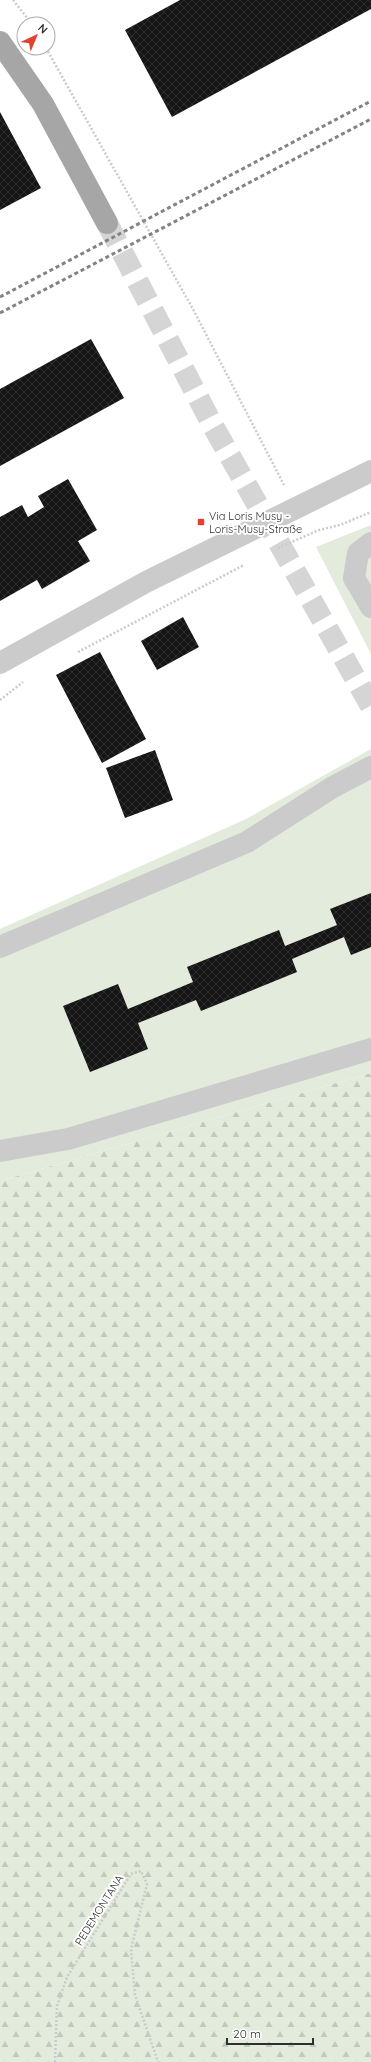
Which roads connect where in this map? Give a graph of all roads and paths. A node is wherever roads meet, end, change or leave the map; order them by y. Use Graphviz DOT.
graph roads {
  1 [pos="13,0"];
  2 [pos="26,16"];
  3 [pos="0,42"];
  4 [pos="51,56"];
  5 [pos="107,223"];
  6 [pos="371,471"];
  7 [pos="296,508"];
  8 [pos="371,512"];
  9 [pos="371,543"];
  10 [pos="274,550"];
  11 [pos="247,564"];
  12 [pos="371,607"];
  13 [pos="76,653"];
  14 [pos="0,663"];
  15 [pos="27,678"];
  16 [pos="0,700"];
  17 [pos="371,767"];
  18 [pos="0,947"];
  19 [pos="371,1049"];
  20 [pos="0,1151"];
  21 [pos="55,2062"];
  22 [pos="158,2062"];
  1 -- 2 [label="path"];
  3 -- 5 [label="main road"];
  4 -- 7 [label="path"];
  6 -- 7 [label="street"];
  7 -- 14 [label="street"];
  8 -- 10 [label="path"];
  9 -- 12 [label="street"];
  11 -- 13 [label="path"];
  15 -- 16 [label="path"];
  17 -- 18 [label="street"];
  19 -- 20 [label="street"];
  21 -- 22 [label="path, PEDEMONTANA"];
}
